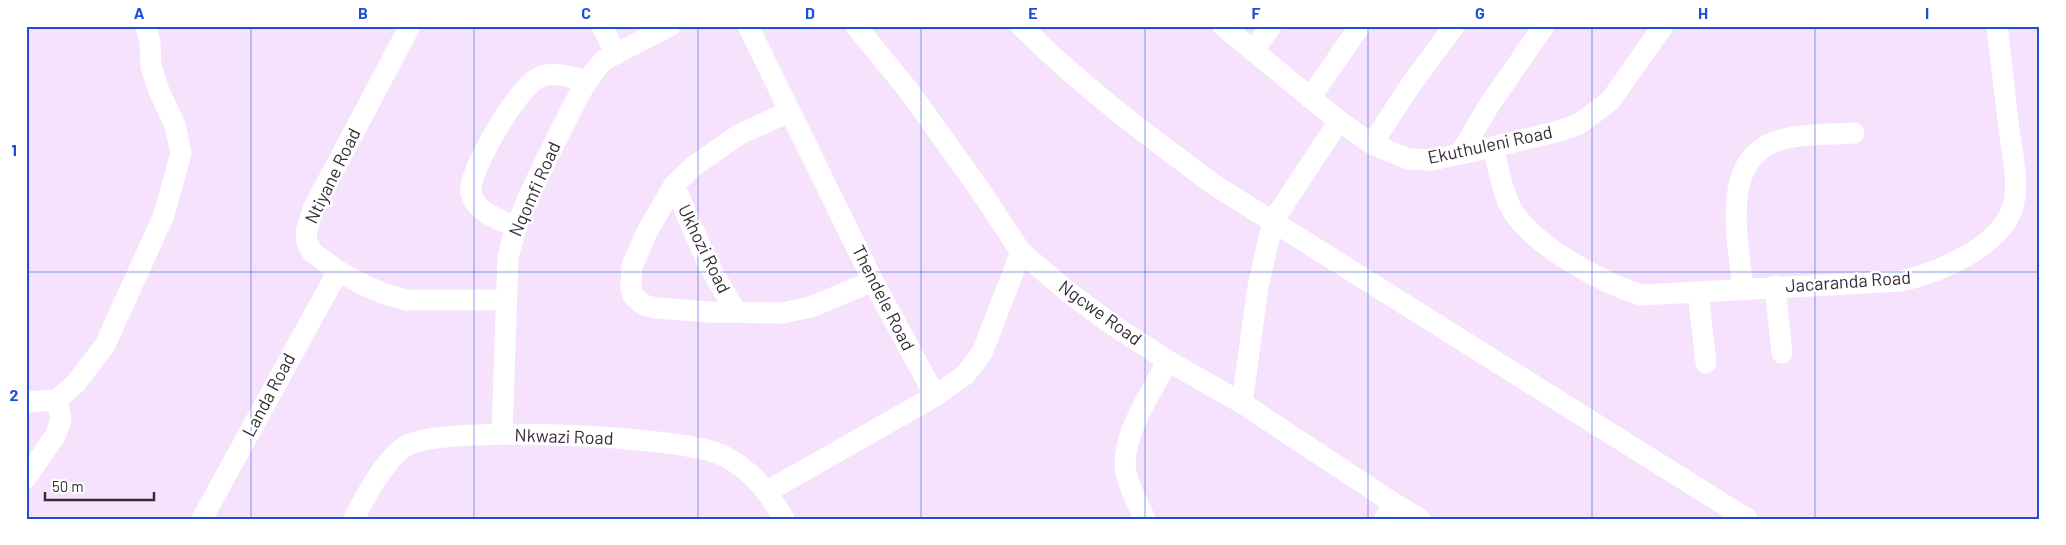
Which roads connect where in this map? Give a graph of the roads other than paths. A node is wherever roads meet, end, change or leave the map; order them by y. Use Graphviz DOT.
graph roads {
  1 [pos="146,26"];
  2 [pos="410,26"];
  3 [pos="602,26"];
  4 [pos="670,26"];
  5 [pos="748,26"];
  6 [pos="856,26"];
  7 [pos="1021,26"];
  8 [pos="1223,26"];
  9 [pos="1271,26"];
  10 [pos="1360,26"];
  11 [pos="1454,26"];
  12 [pos="1544,26"];
  13 [pos="1663,26"];
  14 [pos="1997,26"];
  15 [pos="1253,51"];
  16 [pos="616,54"];
  17 [pos="587,81"];
  18 [pos="1310,98"];
  19 [pos="789,112"];
  20 [pos="1339,121"];
  21 [pos="1854,134"];
  22 [pos="1372,144"];
  23 [pos="1493,147"];
  24 [pos="1460,154"];
  25 [pos="674,185"];
  26 [pos="1273,221"];
  27 [pos="516,227"];
  28 [pos="1021,252"];
  29 [pos="338,271"];
  30 [pos="873,281"];
  31 [pos="1775,286"];
  32 [pos="1744,289"];
  33 [pos="1698,292"];
  34 [pos="505,300"];
  35 [pos="736,312"];
  36 [pos="1782,353"];
  37 [pos="1168,361"];
  38 [pos="1706,363"];
  39 [pos="935,396"];
  40 [pos="57,400"];
  41 [pos="26,402"];
  42 [pos="1242,403"];
  43 [pos="502,434"];
  44 [pos="26,478"];
  45 [pos="768,491"];
  46 [pos="1389,511"];
  47 [pos="202,519"];
  48 [pos="354,519"];
  49 [pos="784,519"];
  50 [pos="1145,519"];
  51 [pos="1420,519"];
  52 [pos="1747,519"];
  1 -- 40 [label="street"];
  2 -- 29 [label="street, Ntiyane Road"];
  3 -- 16 [label="street"];
  4 -- 16 [label="street, Nqomfi Road"];
  5 -- 19 [label="street, Thendele Road"];
  6 -- 28 [label="street, Ngcwe Road"];
  7 -- 26 [label="street"];
  8 -- 15 [label="street, Ekuthuleni Road"];
  9 -- 15 [label="street"];
  10 -- 18 [label="street"];
  11 -- 22 [label="street"];
  12 -- 24 [label="street"];
  13 -- 23 [label="street, Ekuthuleni Road"];
  14 -- 31 [label="street, Jacaranda Road"];
  15 -- 18 [label="street, Ekuthuleni Road"];
  16 -- 17 [label="street, Nqomfi Road"];
  17 -- 27 [label="street, Nqomfi Road"];
  17 -- 27 [label="street"];
  18 -- 20 [label="street, Ekuthuleni Road"];
  19 -- 25 [label="street, Ukhozi Road"];
  19 -- 30 [label="street, Thendele Road"];
  20 -- 22 [label="street, Ekuthuleni Road"];
  20 -- 26 [label="street"];
  21 -- 32 [label="street"];
  22 -- 24 [label="street, Ekuthuleni Road"];
  23 -- 24 [label="street, Ekuthuleni Road"];
  23 -- 33 [label="street, Jacaranda Road"];
  25 -- 35 [label="street, Ukhozi Road"];
  25 -- 35 [label="street, Ukhozi Road"];
  26 -- 42 [label="street"];
  26 -- 52 [label="street"];
  27 -- 34 [label="street, Nqomfi Road"];
  28 -- 37 [label="street, Ngcwe Road"];
  28 -- 39 [label="street"];
  29 -- 34 [label="street, Ntiyane Road"];
  29 -- 47 [label="street, Landa Road"];
  30 -- 35 [label="street, Ukhozi Road"];
  30 -- 39 [label="street, Thendele Road"];
  31 -- 32 [label="street, Jacaranda Road"];
  31 -- 36 [label="street"];
  32 -- 33 [label="street, Jacaranda Road"];
  33 -- 38 [label="street"];
  34 -- 43 [label="street, Nqomfi Road"];
  37 -- 42 [label="street, Ngcwe Road"];
  37 -- 50 [label="street"];
  39 -- 45 [label="street"];
  40 -- 41 [label="street"];
  40 -- 44 [label="street"];
  42 -- 46 [label="street, Ngcwe Road"];
  43 -- 45 [label="street, Nkwazi Road"];
  43 -- 48 [label="street, Nkwazi Road"];
  45 -- 49 [label="street, Nkwazi Road"];
  46 -- 51 [label="street, Ngcwe Road"];
}
